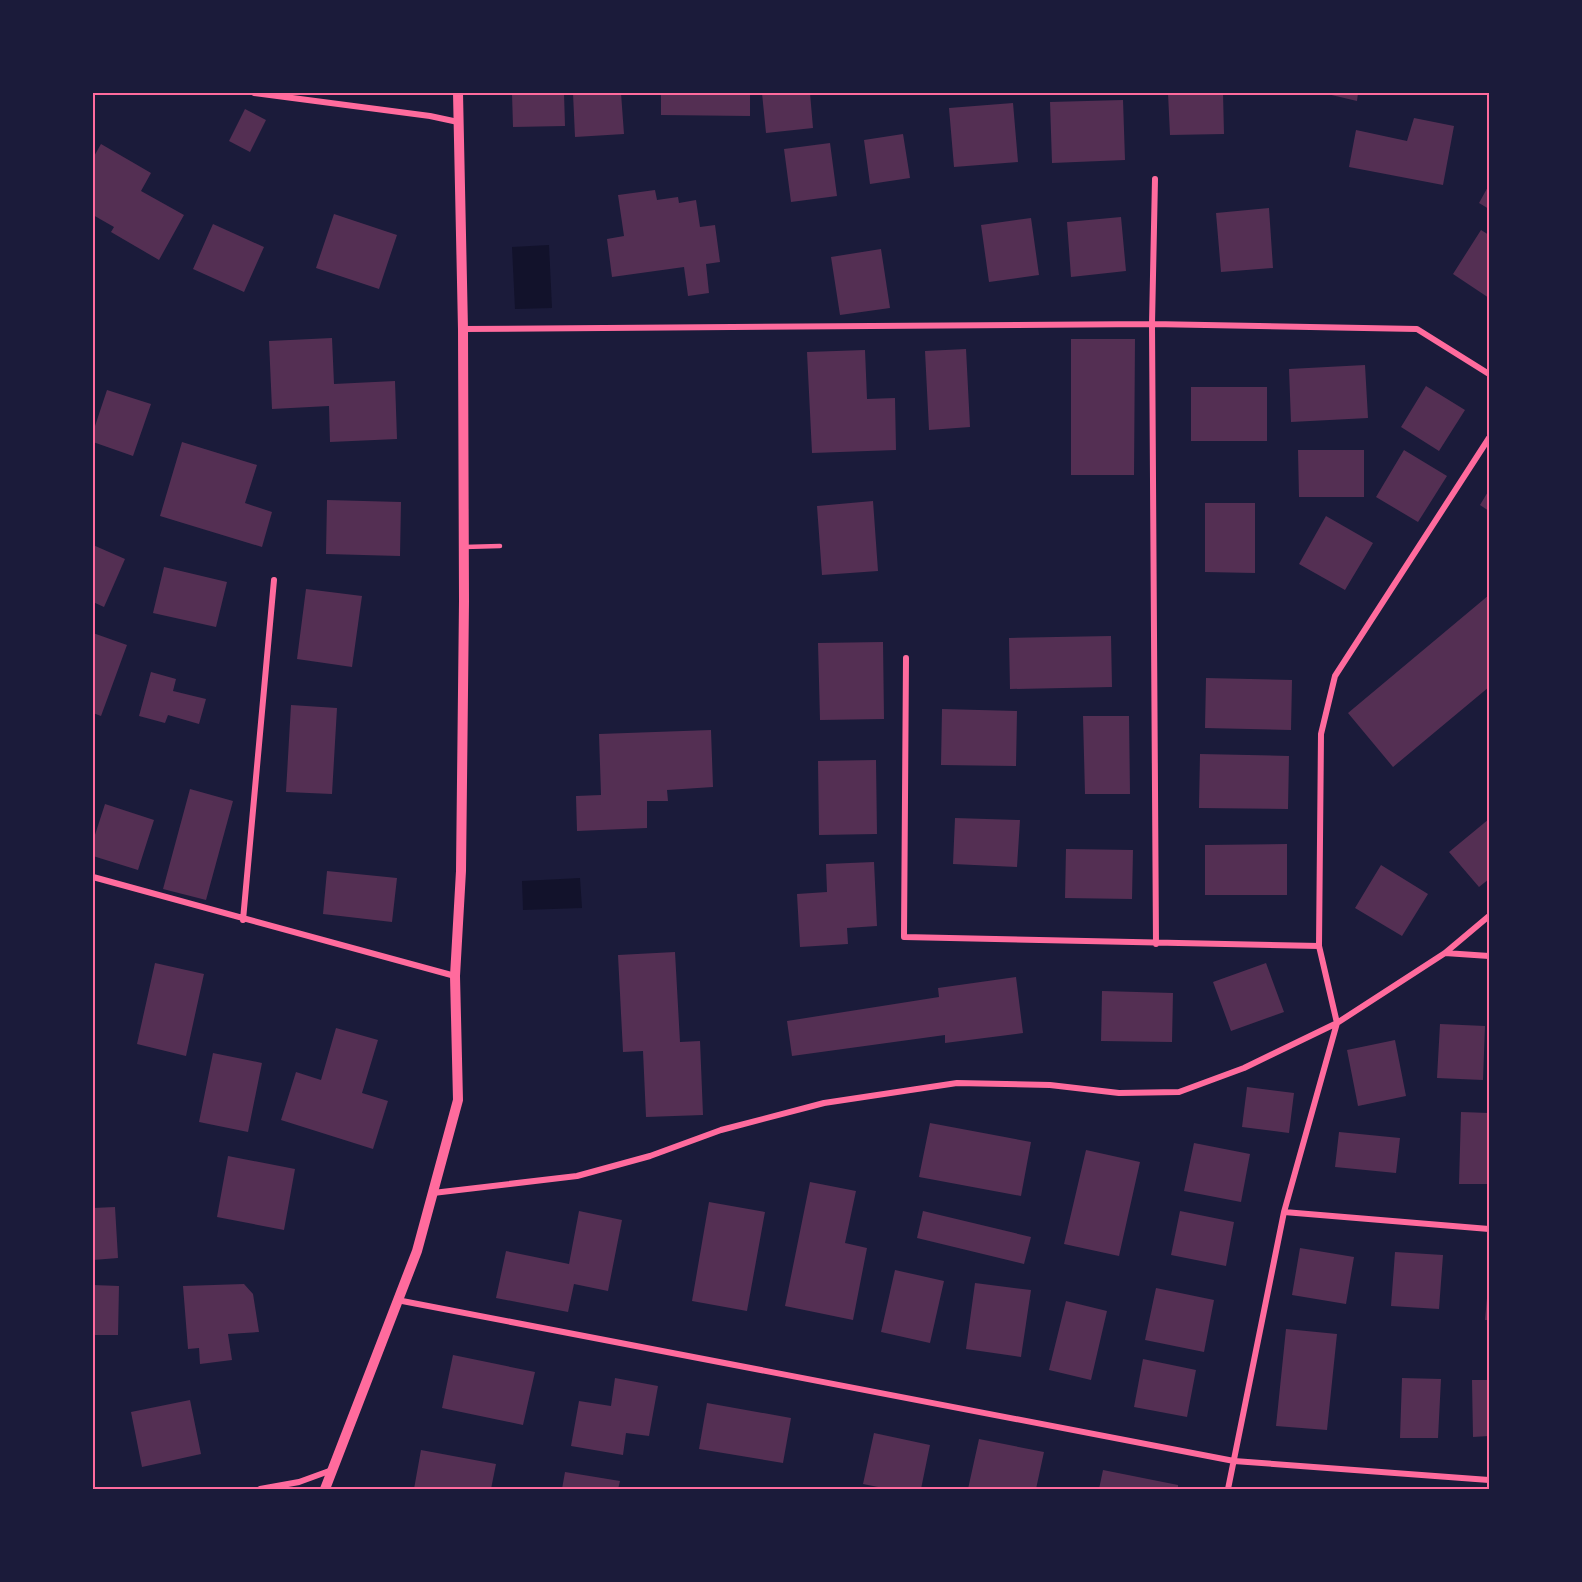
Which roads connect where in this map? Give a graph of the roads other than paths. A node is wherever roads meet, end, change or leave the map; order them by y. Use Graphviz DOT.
graph roads {
  1 [pos="254,93"];
  2 [pos="458,93"];
  3 [pos="458,122"];
  4 [pos="1155,179"];
  5 [pos="1152,324"];
  6 [pos="463,329"];
  7 [pos="1489,375"];
  8 [pos="1489,438"];
  9 [pos="500,546"];
  10 [pos="463,547"];
  11 [pos="274,580"];
  12 [pos="906,658"];
  13 [pos="93,877"];
  14 [pos="1489,916"];
  15 [pos="243,920"];
  16 [pos="1156,944"];
  17 [pos="1319,946"];
  18 [pos="1445,953"];
  19 [pos="1489,956"];
  20 [pos="454,976"];
  21 [pos="1337,1023"];
  22 [pos="432,1193"];
  23 [pos="1284,1212"];
  24 [pos="1489,1229"];
  25 [pos="397,1300"];
  26 [pos="1234,1461"];
  27 [pos="332,1470"];
  28 [pos="1489,1480"];
  29 [pos="260,1489"];
  30 [pos="325,1489"];
  31 [pos="1228,1489"];
  1 -- 3 [label="street"];
  2 -- 3 [label="street"];
  3 -- 6 [label="street"];
  4 -- 5 [label="street"];
  5 -- 6 [label="street"];
  5 -- 7 [label="street"];
  5 -- 16 [label="street"];
  6 -- 10 [label="street"];
  8 -- 17 [label="street"];
  9 -- 10 [label="lane"];
  10 -- 20 [label="street"];
  11 -- 15 [label="street"];
  12 -- 16 [label="street"];
  13 -- 15 [label="street"];
  14 -- 18 [label="street"];
  15 -- 20 [label="street"];
  16 -- 17 [label="street"];
  17 -- 21 [label="street"];
  18 -- 19 [label="street"];
  18 -- 21 [label="street"];
  20 -- 22 [label="street"];
  21 -- 22 [label="street"];
  21 -- 23 [label="street"];
  22 -- 25 [label="street"];
  23 -- 24 [label="street"];
  23 -- 26 [label="street"];
  25 -- 26 [label="street"];
  25 -- 27 [label="street"];
  26 -- 28 [label="street"];
  26 -- 31 [label="street"];
  27 -- 29 [label="street"];
  27 -- 30 [label="street"];
}
